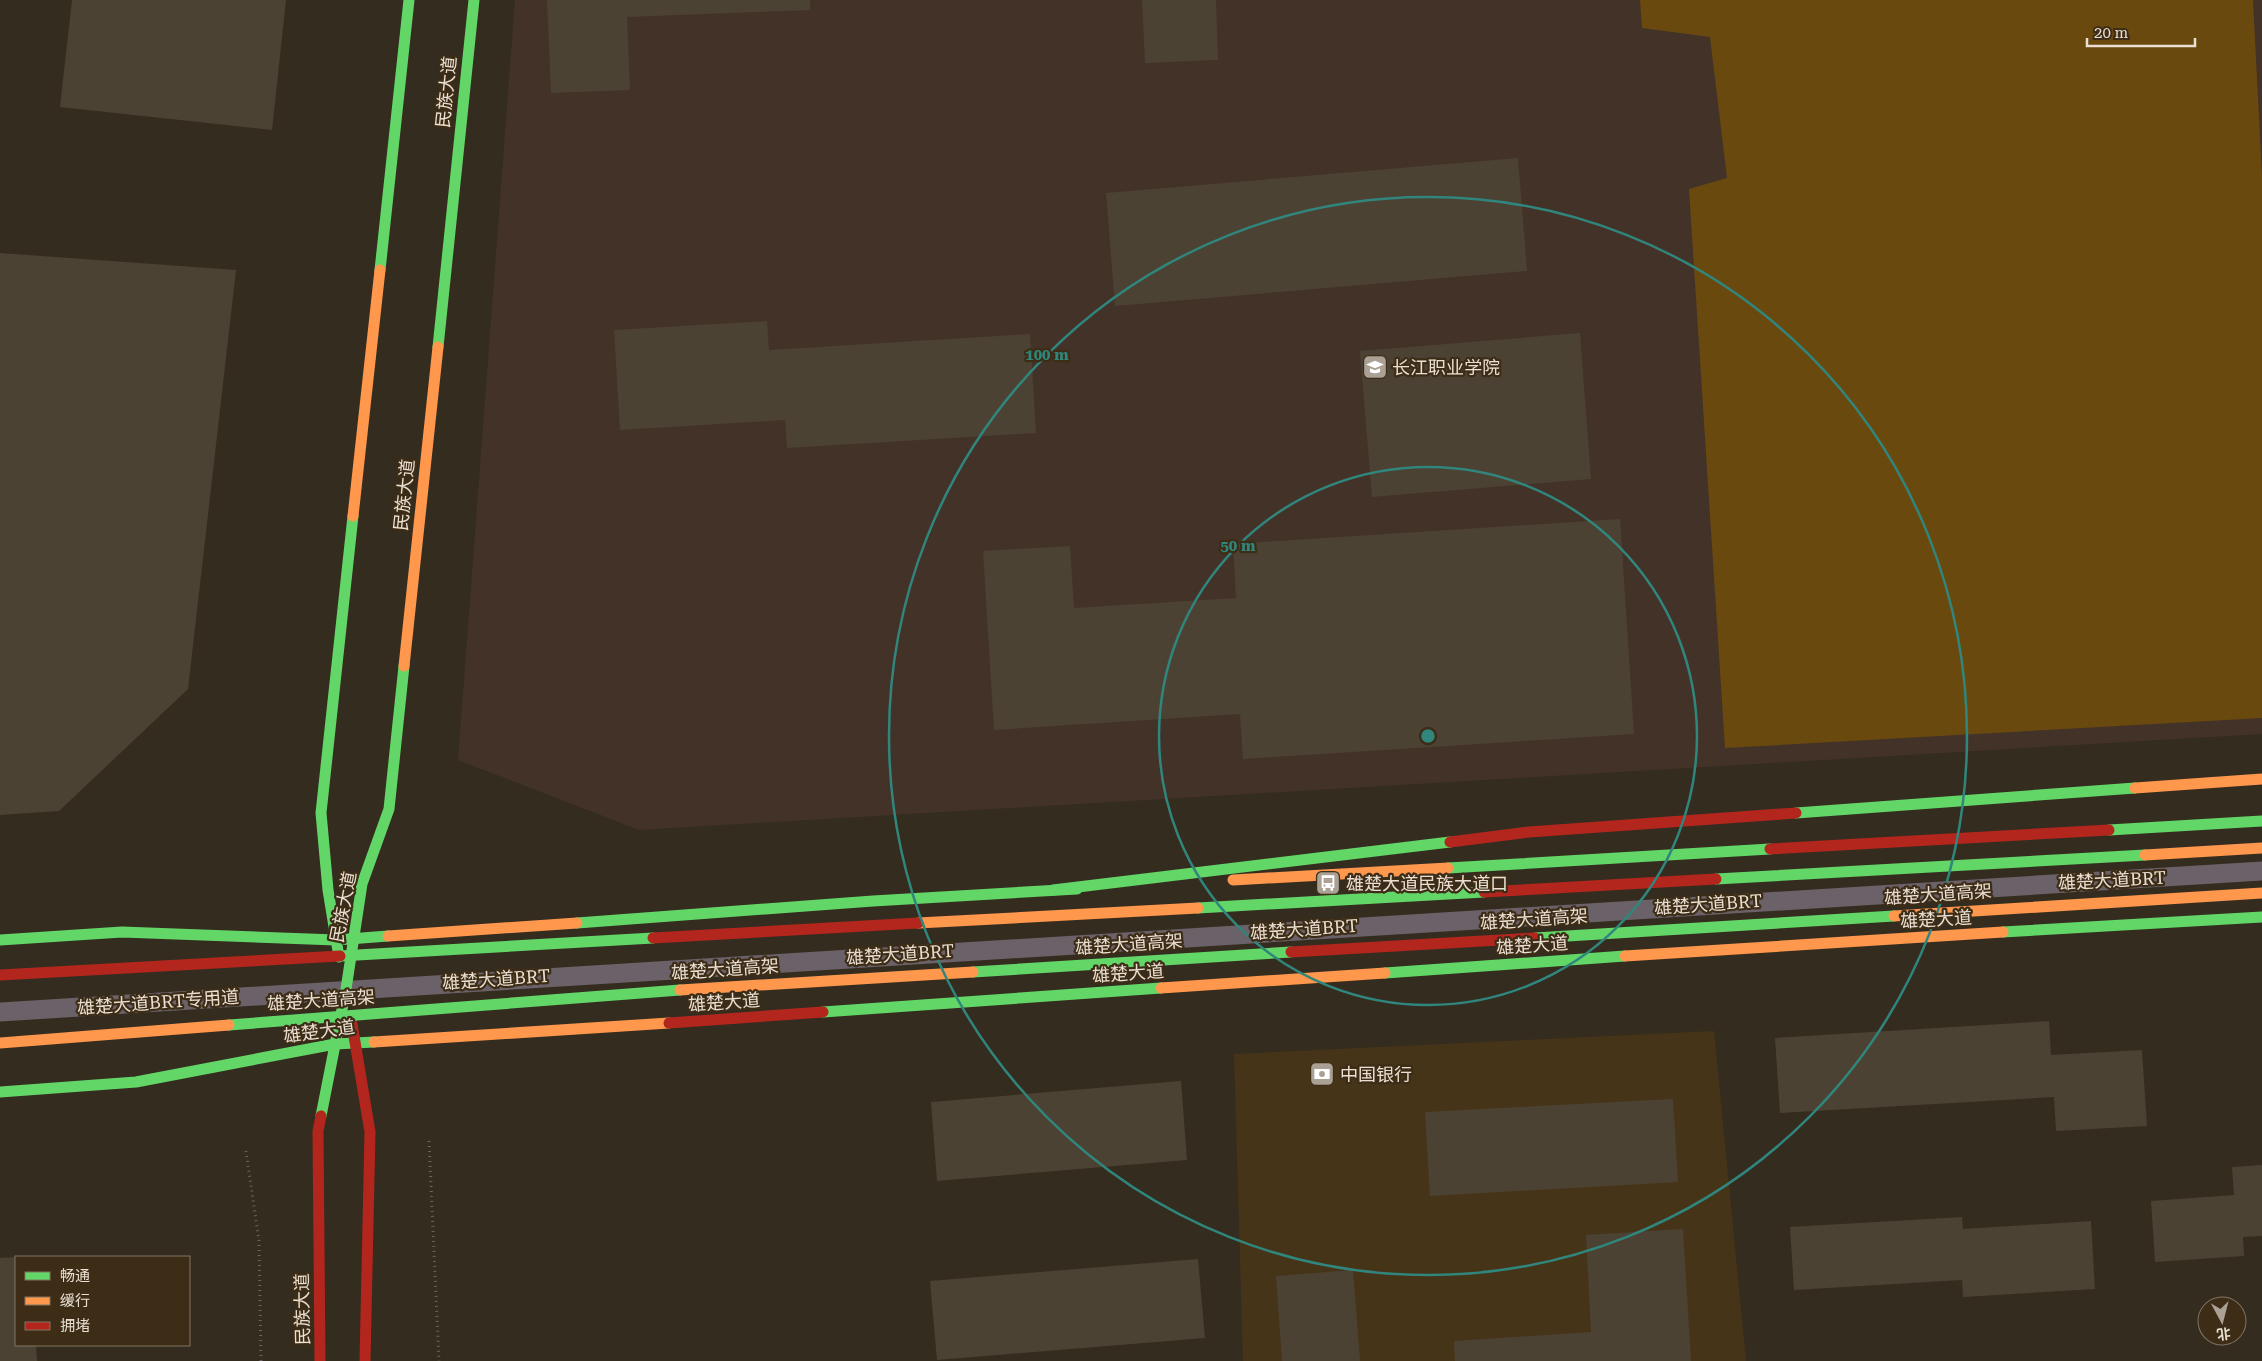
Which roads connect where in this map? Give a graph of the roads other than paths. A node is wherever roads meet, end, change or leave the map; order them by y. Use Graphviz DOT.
graph roads {
  1 [pos="409,0"];
  2 [pos="474,0"];
  3 [pos="2262,779"];
  4 [pos="2262,820"];
  5 [pos="2262,848"];
  6 [pos="2262,872"];
  7 [pos="1052,890"];
  8 [pos="2262,893"];
  9 [pos="2262,917"];
  10 [pos="0,940"];
  11 [pos="336,940"];
  12 [pos="354,940"];
  13 [pos="0,975"];
  14 [pos="346,989"];
  15 [pos="0,1012"];
  16 [pos="355,1042"];
  17 [pos="0,1043"];
  18 [pos="335,1044"];
  19 [pos="0,1092"];
  20 [pos="320,1361"];
  21 [pos="365,1361"];
  1 -- 11 [label="main road, 民族大道"];
  2 -- 12 [label="main road, 民族大道"];
  3 -- 7 [label="main road"];
  4 -- 7 [label="main road"];
  5 -- 13 [label="main road, 雄楚大道高架, bridge"];
  6 -- 14 [label="lane, 雄楚大道BRT"];
  7 -- 12 [label="main road"];
  8 -- 17 [label="main road, 雄楚大道高架, bridge"];
  9 -- 16 [label="main road, 雄楚大道"];
  10 -- 11 [label="main road"];
  11 -- 12 [label="main road"];
  11 -- 14 [label="main road, 民族大道"];
  12 -- 14 [label="main road, 民族大道"];
  14 -- 15 [label="lane, 雄楚大道BRT专用道"];
  14 -- 16 [label="main road, 民族大道"];
  14 -- 18 [label="main road, 民族大道"];
  16 -- 18 [label="main road, 雄楚大道"];
  16 -- 21 [label="main road, 民族大道"];
  18 -- 19 [label="main road, 雄楚大道"];
  18 -- 20 [label="main road, 民族大道"];
}
